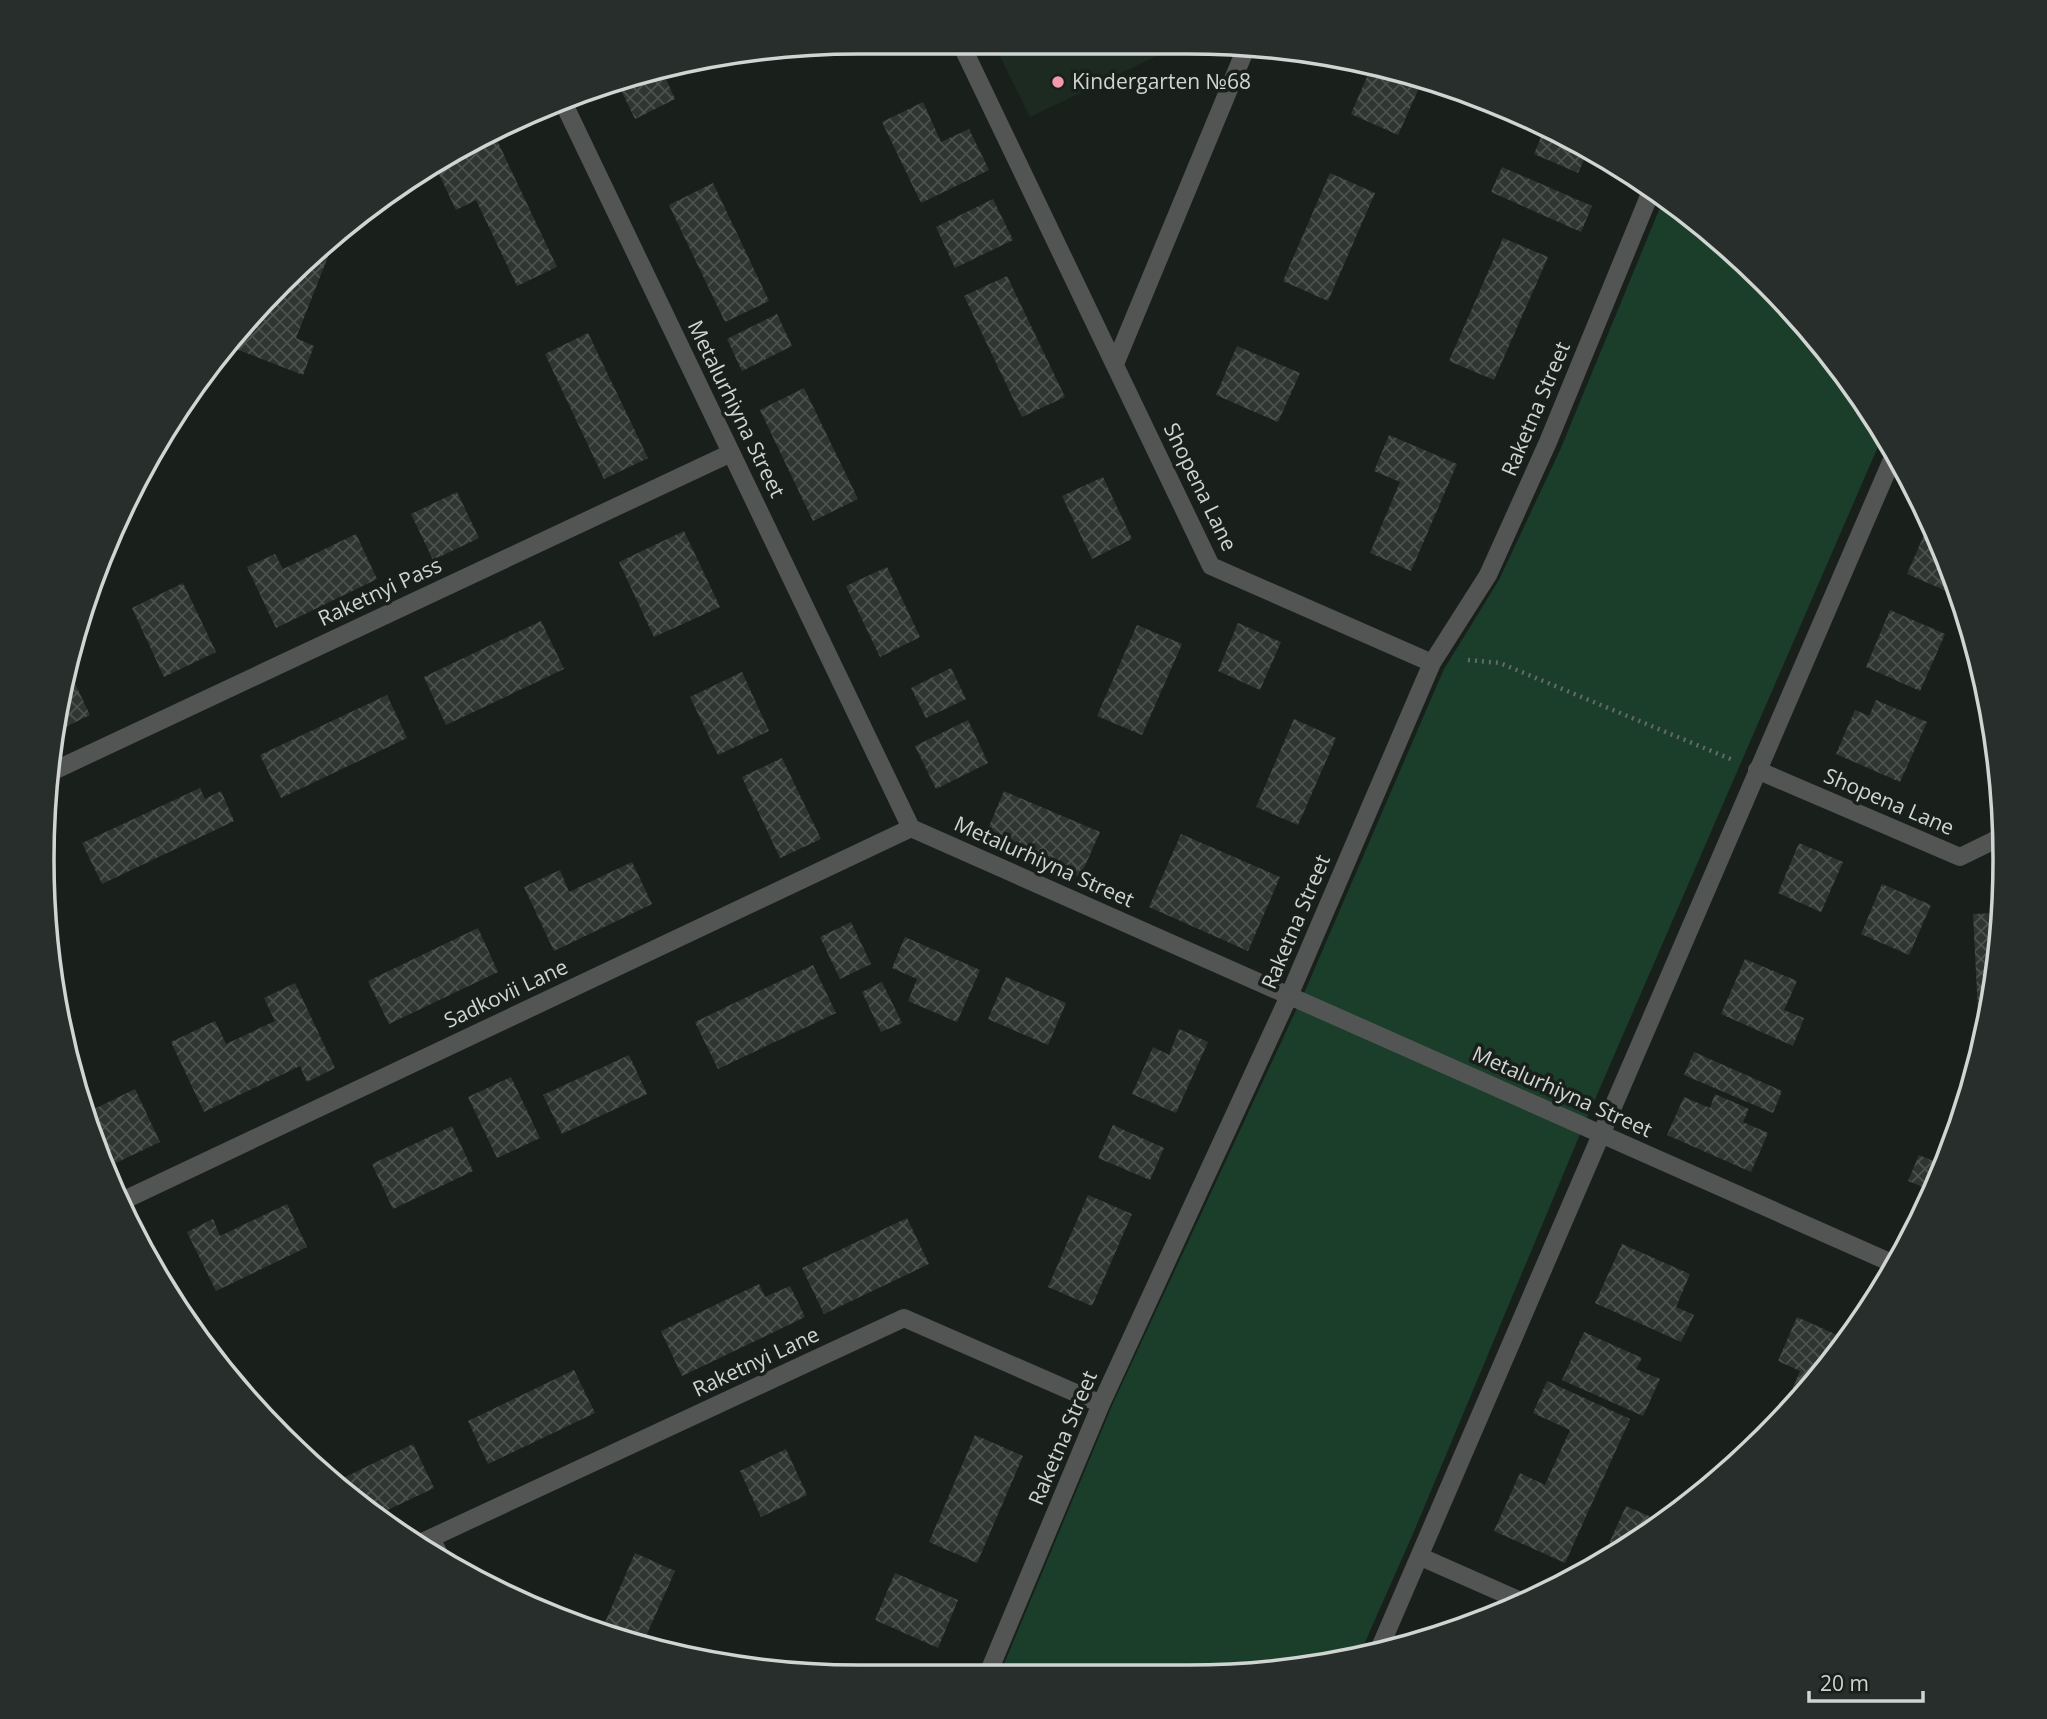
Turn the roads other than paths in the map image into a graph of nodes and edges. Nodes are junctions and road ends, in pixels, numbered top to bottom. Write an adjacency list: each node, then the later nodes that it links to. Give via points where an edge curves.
1 (966, 54): 5 (street, Shopena Lane)
2 (1243, 56): 5 (street)
3 (567, 110): 6 (street, Metalurhiyna Street)
4 (1647, 199): 8 (street, Raketna Street, via 1488,575)
5 (1115, 364): 8 (street, Shopena Lane, via 1211,566)
6 (731, 453): 9 (street, Raketnyi Pass); 11 (street, Metalurhiyna Street)
7 (1890, 465): 10 (street)
8 (1432, 663): 13 (street, Raketna Street)
9 (60, 768)
10 (1757, 770): 12 (street, Shopena Lane, via 1960,857); 14 (street)
11 (911, 828): 13 (street, Metalurhiyna Street); 15 (street, Sadkovii Lane)
12 (1992, 841)
13 (1289, 996): 14 (street, Metalurhiyna Street); 17 (street, Raketna Street)
14 (1600, 1134): 16 (street, Metalurhiyna Street); 19 (street)
15 (129, 1198)
16 (1886, 1260)
17 (1101, 1404): 18 (street, Raketnyi Lane, via 904,1318); 22 (street, Raketna Street)
18 (429, 1539)
19 (1421, 1556): 20 (street); 21 (street)
20 (1511, 1597)
21 (1383, 1640)
22 (992, 1665)

